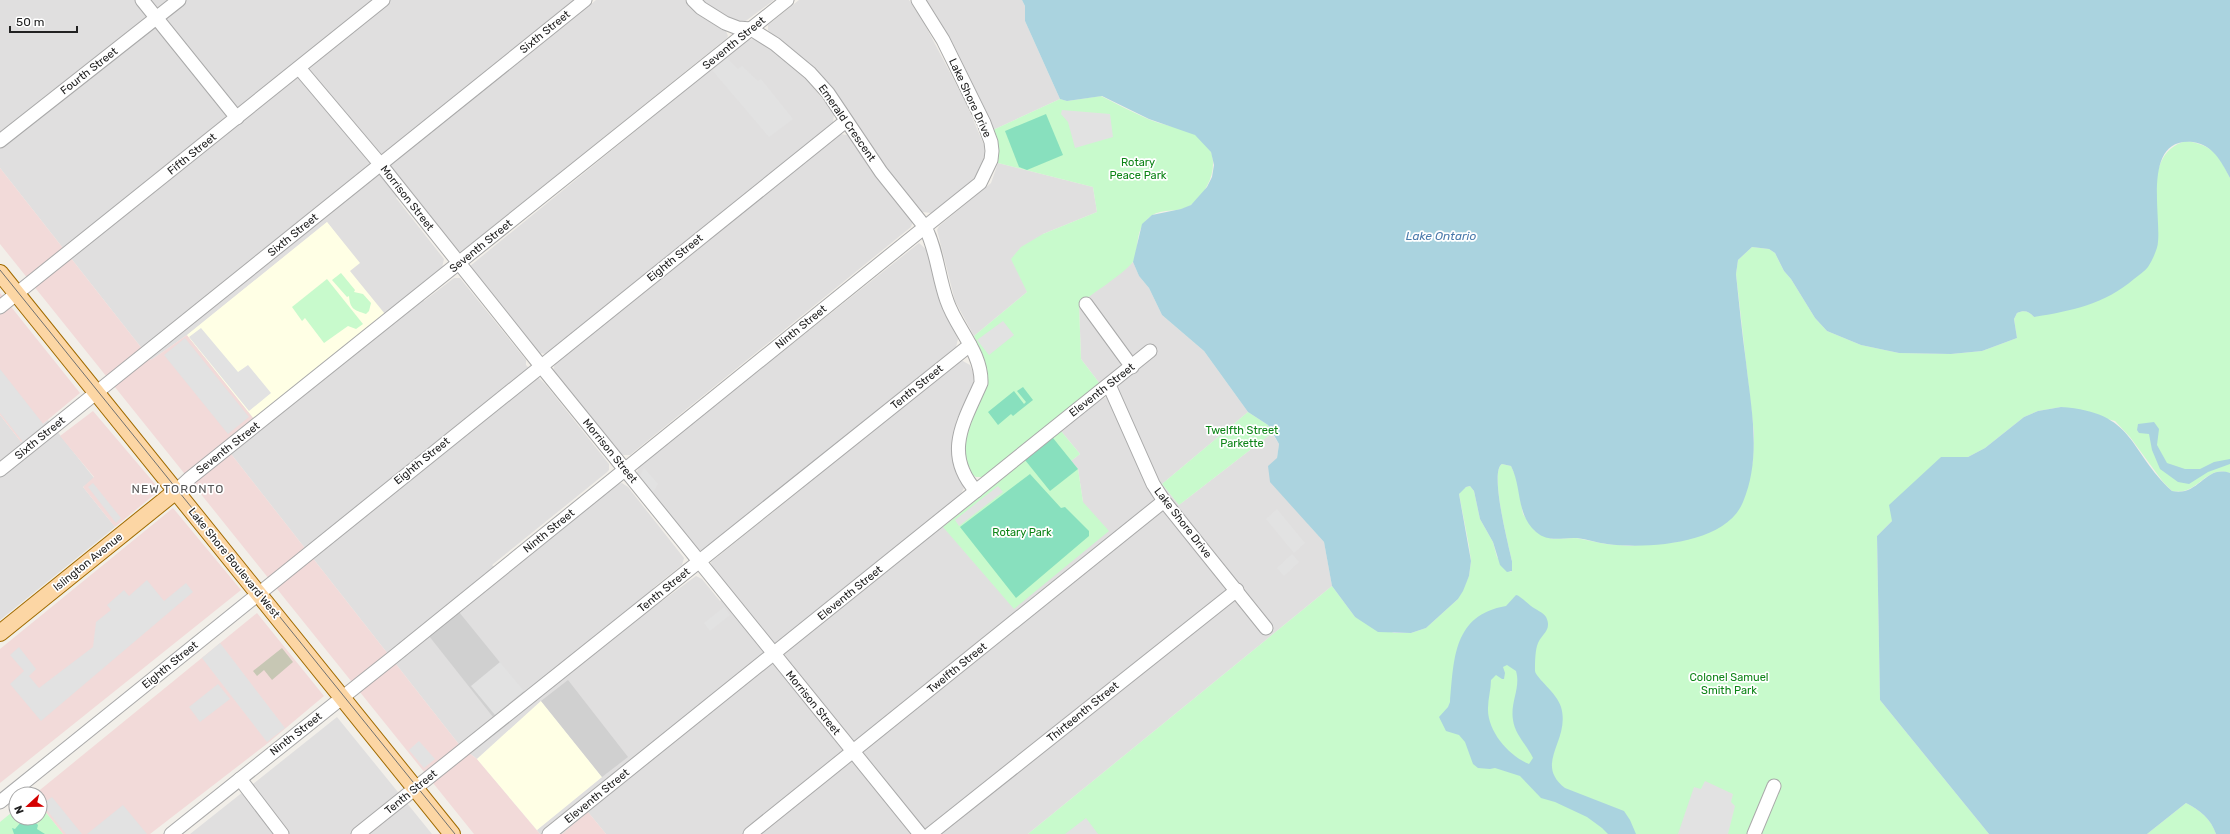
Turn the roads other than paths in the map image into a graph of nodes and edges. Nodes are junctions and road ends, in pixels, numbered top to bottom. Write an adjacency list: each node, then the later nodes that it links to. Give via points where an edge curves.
1 (142, 0): 8 (street)
2 (179, 0): 8 (street, Fourth Street)
3 (383, 0): 10 (street, Fifth Street)
4 (585, 0): 14 (street, Sixth Street)
5 (692, 0): 9 (street, Emerald Crescent, via 725,23)
6 (787, 0): 9 (street, Seventh Street)
7 (918, 0): 15 (street, Lake Shore Drive, via 943,40 984,123 992,151 991,160 980,183)
8 (157, 18): 11 (street); 13 (street, Fourth Street)
9 (751, 29): 12 (street, Emerald Crescent, via 775,44 810,73 828,93); 16 (street, Seventh Street)
10 (299, 68): 11 (street, Fifth Street); 14 (street, Morrison Street)
11 (237, 118): 18 (street, Fifth Street)
12 (846, 121): 15 (street, Emerald Crescent); 23 (street, Eighth Street)
13 (0, 141)
14 (381, 165): 16 (street, Morrison Street); 26 (street, Sixth Street)
15 (925, 227): 21 (street, via 935,250 947,301); 28 (street, Ninth Street)
16 (458, 264): 23 (street, Morrison Street); 29 (street, Seventh Street)
17 (0, 273): 18 (main road, Lake Shore Boulevard West)
18 (16, 293): 20 (street, Fifth Street); 26 (main road, Lake Shore Boulevard West)
19 (1086, 304): 24 (street)
20 (0, 306)
21 (970, 344): 30 (street, via 980,369 981,383 962,423 959,447 966,475); 32 (street, Tenth Street)
22 (1150, 351): 24 (street, Eleventh Street)
23 (541, 366): 28 (street, Morrison Street); 34 (street, Eighth Street)
24 (1132, 367): 25 (street, Eleventh Street)
25 (1109, 385): 30 (street, Eleventh Street); 31 (street, Lake Shore Drive, via 1153,484)
26 (96, 392): 27 (street, Sixth Street); 29 (main road, Lake Shore Boulevard West)
27 (0, 470)
28 (625, 470): 32 (street, Morrison Street); 38 (street, Ninth Street)
29 (176, 491): 34 (main road, Lake Shore Boulevard West); 36 (main road, Islington Avenue)
30 (976, 491): 37 (street, Eleventh Street)
31 (1164, 502): 33 (street, Lake Shore Drive); 39 (street, Twelfth Street)
32 (699, 562): 37 (street, Morrison Street); 42 (street, Tenth Street)
33 (1237, 590): 35 (street, Lake Shore Drive); 51 (street, Thirteenth Street)
34 (258, 593): 38 (main road, Lake Shore Boulevard West); 43 (street, Eighth Street)
35 (1266, 628)
36 (0, 633)
37 (773, 654): 39 (street, Morrison Street); 48 (street, Eleventh Street)
38 (342, 698): 40 (street, Ninth Street); 42 (main road, Lake Shore Boulevard West)
39 (852, 752): 49 (street, Twelfth Street); 50 (street, Morrison Street)
40 (240, 779): 44 (street, Ninth Street); 45 (street)
41 (1774, 786): 52 (street)
42 (415, 788): 46 (street, Tenth Street); 47 (main road, Lake Shore Boulevard West)
43 (0, 802)
44 (171, 834)
45 (282, 834)
46 (358, 834)
47 (452, 834)
48 (549, 834)
49 (750, 834)
50 (920, 834)
51 (930, 834)
52 (1754, 834)

